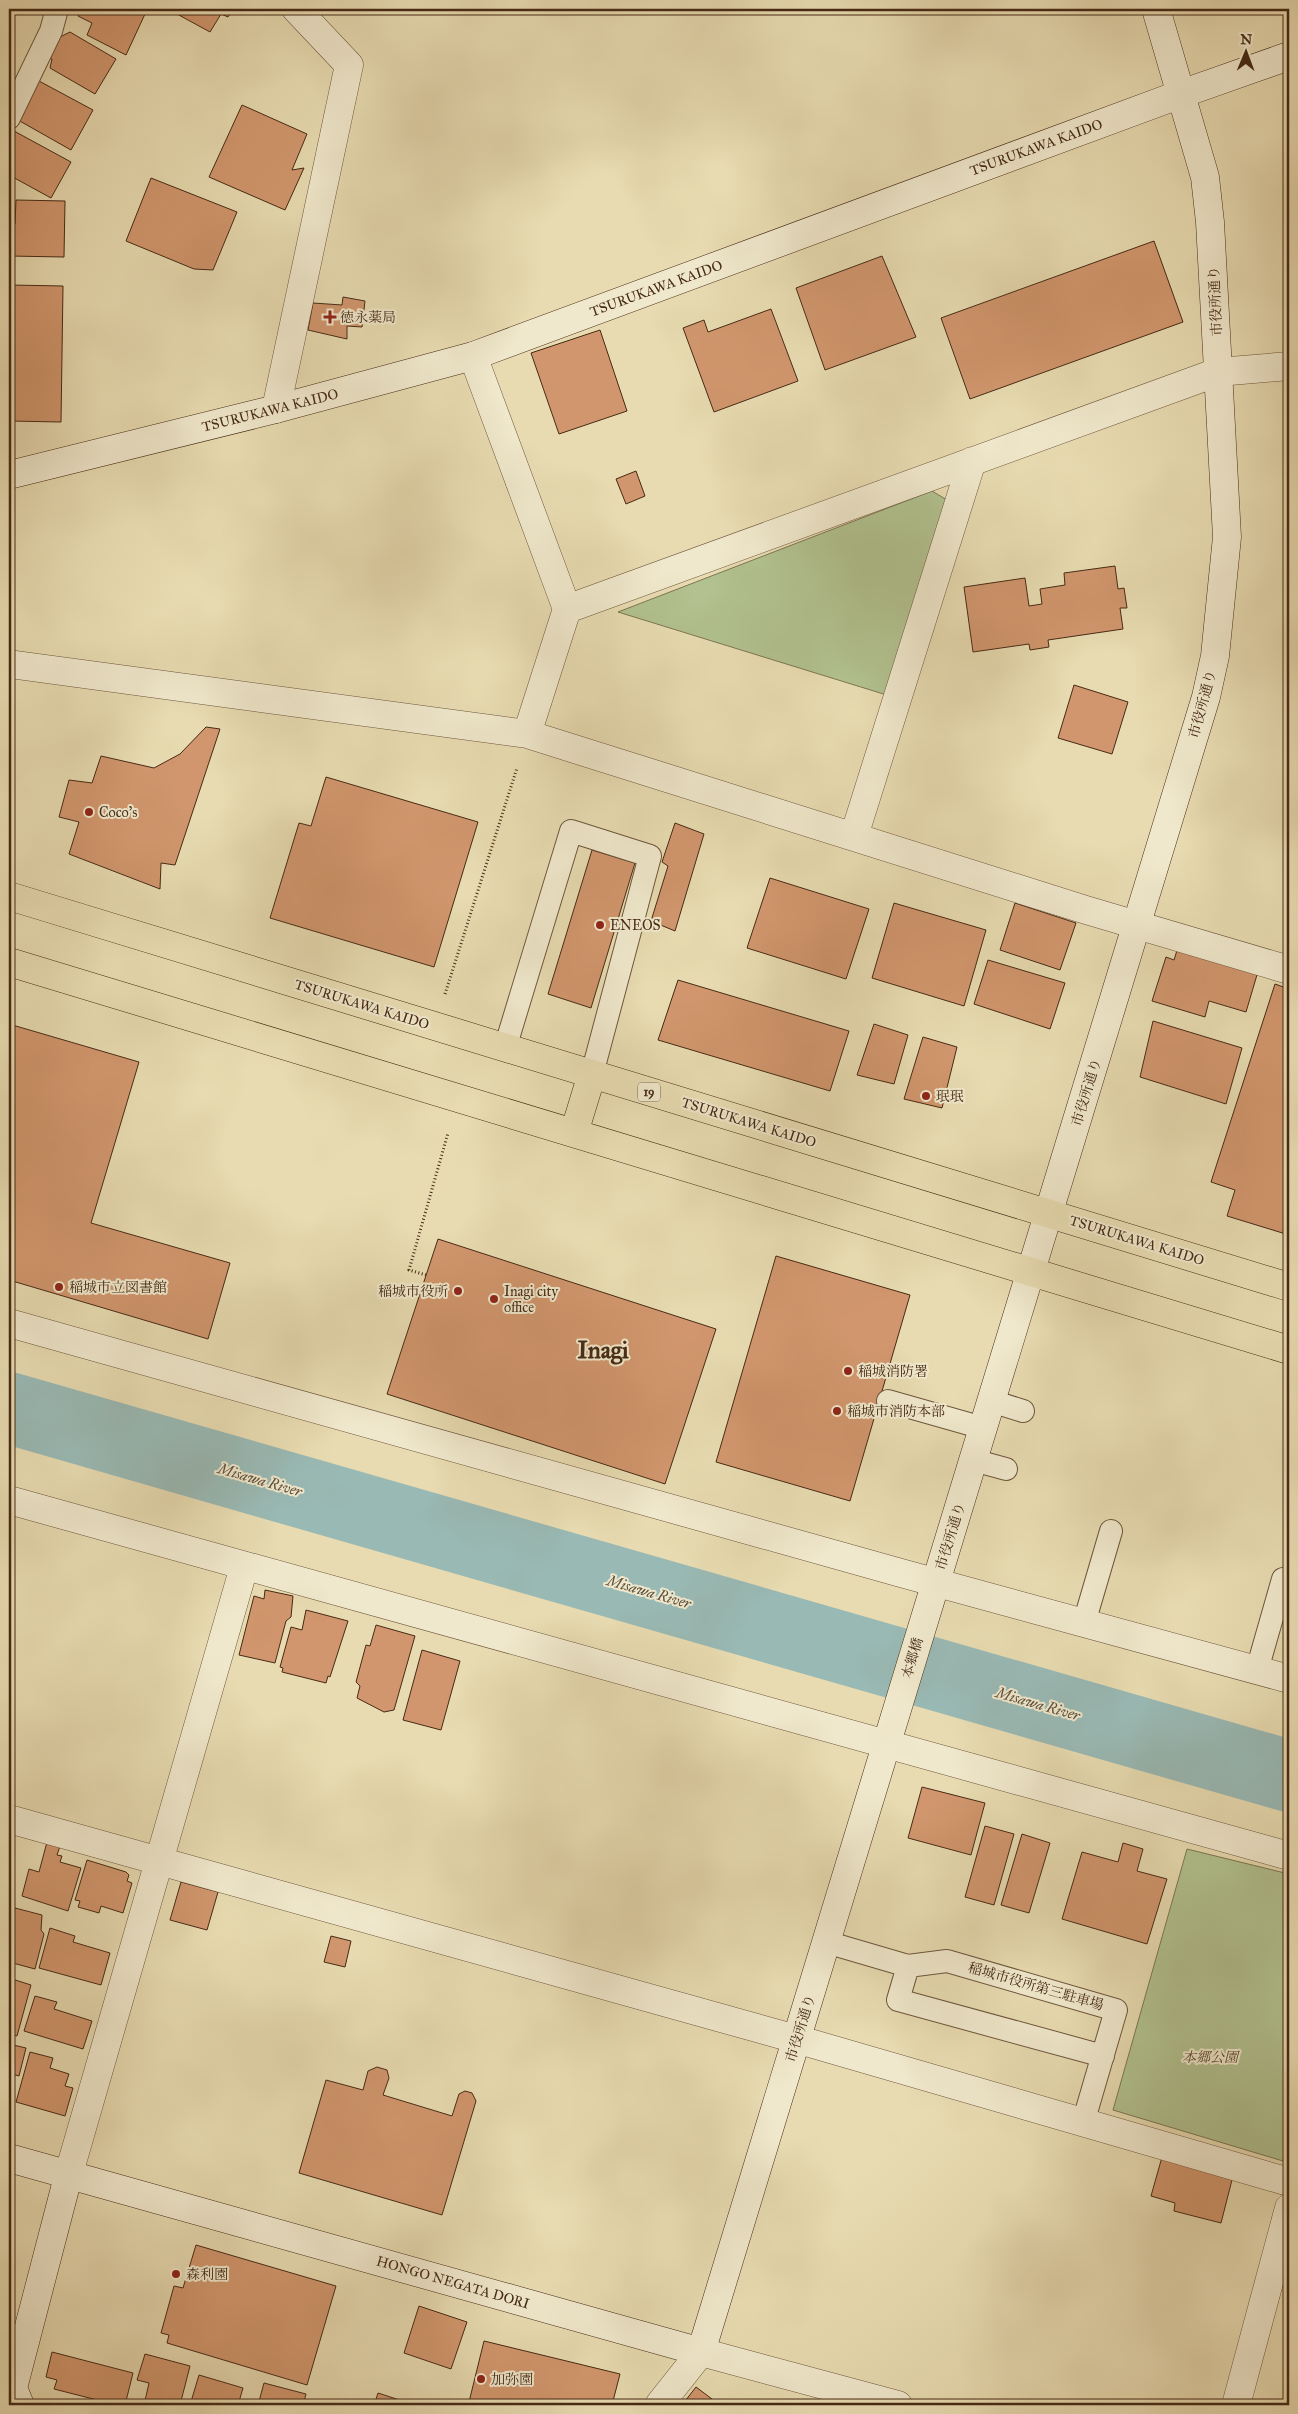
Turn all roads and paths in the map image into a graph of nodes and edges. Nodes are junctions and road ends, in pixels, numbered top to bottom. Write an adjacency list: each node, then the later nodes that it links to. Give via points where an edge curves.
1 (57, 9): 6 (lane, via 51,32)
2 (296, 9): 10 (street, via 349,65)
3 (1156, 9): 5 (street, 市役所通り)
4 (1289, 56): 5 (street, TSURUKAWA KAIDO)
5 (1181, 94): 7 (street, TSURUKAWA KAIDO); 9 (street, 市役所通り, via 1205,177)
6 (9, 118)
7 (473, 356): 10 (street, TSURUKAWA KAIDO); 13 (street)
8 (1289, 366): 9 (street)
9 (1218, 372): 11 (street); 18 (street, 市役所通り, via 1227,537 1215,656 1206,697)
10 (276, 409): 12 (street, TSURUKAWA KAIDO)
11 (972, 461): 13 (street); 16 (street)
12 (9, 476)
13 (568, 609): 15 (street)
14 (9, 664): 15 (street)
15 (527, 734): 16 (street); 21 (path)
16 (854, 836): 18 (street)
17 (9, 896): 22 (main road, TSURUKAWA KAIDO / 19)
18 (1137, 924): 20 (street); 26 (street, 市役所通り)
19 (9, 962): 25 (main road)
20 (1289, 970)
21 (444, 997)
22 (505, 1048): 23 (main road, TSURUKAWA KAIDO / 19); 23 (lane, via 571,831 650,856)
23 (592, 1074): 25 (main road); 26 (main road, TSURUKAWA KAIDO / 19)
24 (449, 1130): 28 (path, via 409,1270)
25 (574, 1133): 27 (main road)
26 (1049, 1214): 27 (street, 市役所通り); 29 (main road, TSURUKAWA KAIDO / 19)
27 (1031, 1272): 31 (main road); 32 (street, 市役所通り)
28 (426, 1275)
29 (1289, 1286)
30 (9, 1323): 42 (street)
31 (1289, 1350)
32 (995, 1390): 34 (lane); 35 (street, 市役所通り)
33 (888, 1401): 35 (lane)
34 (1023, 1412)
35 (983, 1428): 36 (street, 市役所通り)
36 (973, 1460): 37 (lane); 42 (street, 市役所通り)
37 (1006, 1469)
38 (9, 1500): 40 (street)
39 (1111, 1531): 44 (lane)
40 (244, 1567): 48 (street); 51 (street)
41 (1283, 1579): 45 (lane)
42 (936, 1583): 43 (street, 市役所通り); 44 (street)
43 (926, 1612): 47 (street, 本郷橋)
44 (1084, 1623): 45 (street)
45 (1256, 1670): 46 (street)
46 (1289, 1679)
47 (899, 1704): 48 (street, 市役所通り)
48 (886, 1745): 50 (street); 52 (street, 市役所通り)
49 (9, 1819): 51 (street)
50 (1289, 1856)
51 (160, 1861): 54 (street); 58 (street)
52 (826, 1942): 53 (lane, 稲城市役所第三駐車場); 54 (street, 市役所通り)
53 (908, 1966): 55 (lane, via 898,2000); 55 (lane, 稲城市役所第三駐車場, via 947,1961 1116,2010)
54 (796, 2039): 56 (street); 61 (street, 市役所通り)
55 (1103, 2056): 56 (lane, 稲城市役所第三駐車場)
56 (1083, 2123): 59 (street)
57 (9, 2158): 58 (street, HONGO NEGATA DORI)
58 (69, 2174): 61 (street, HONGO NEGATA DORI); 62 (street, via 13,2388)
59 (1289, 2182)
60 (1289, 2208): 65 (street)
61 (701, 2352): 63 (street); 64 (street, HONGO NEGATA DORI)
62 (20, 2405)
63 (659, 2405)
64 (898, 2405)
65 (1236, 2405)

